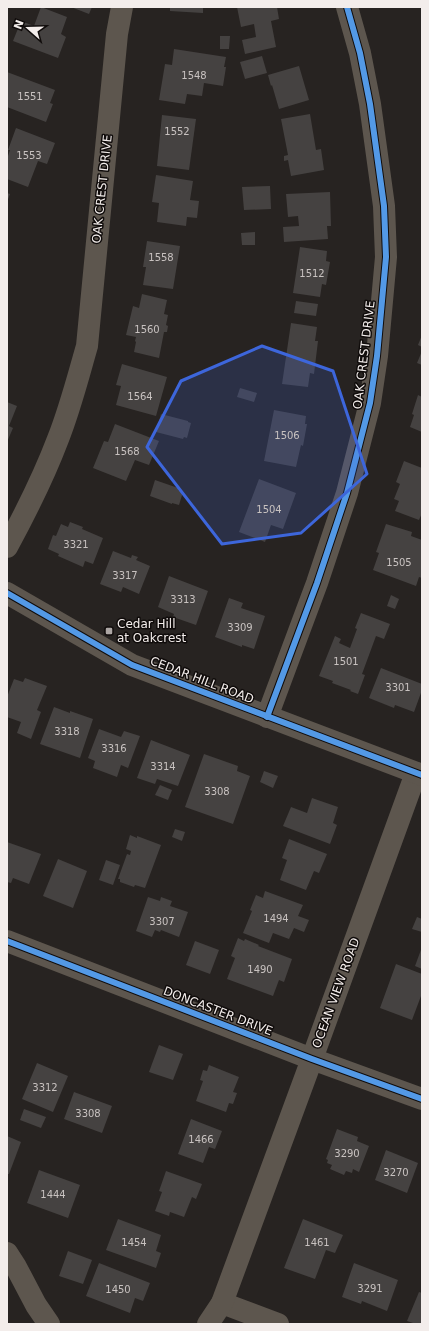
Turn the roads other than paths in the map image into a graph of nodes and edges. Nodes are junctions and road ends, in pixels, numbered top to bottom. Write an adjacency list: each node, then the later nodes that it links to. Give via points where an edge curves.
1 (122, 7): 3 (street, OAK CREST DRIVE, via 117,34 87,346 59,438 40,483)
2 (347, 7): 5 (street, OAK CREST DRIVE, via 360,53 370,104 384,206 386,258 377,356 370,403 347,493)
3 (7, 547)
4 (7, 593): 5 (street, CEDAR HILL ROAD, via 132,665)
5 (267, 717): 6 (street, CEDAR HILL ROAD)
6 (419, 774): 8 (street, OCEAN VIEW ROAD)
7 (7, 941): 8 (street, DONCASTER DRIVE)
8 (312, 1059): 9 (street, DONCASTER DRIVE); 11 (street, OCEAN VIEW ROAD)
9 (422, 1099)
10 (7, 1253): 12 (street)
11 (222, 1303): 13 (street, OCEAN VIEW ROAD); 14 (street)
12 (49, 1324)
13 (208, 1324)
14 (278, 1324)

